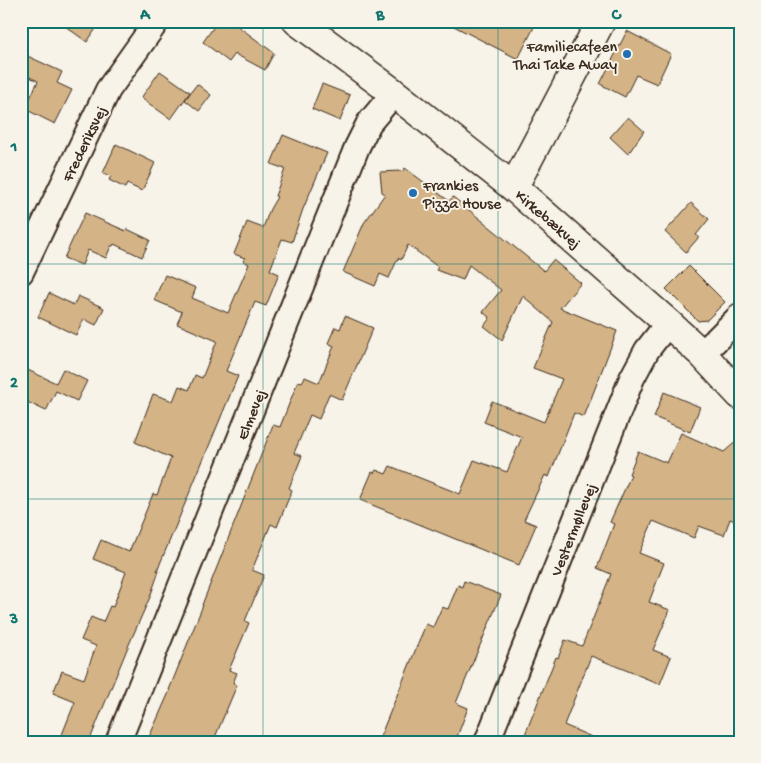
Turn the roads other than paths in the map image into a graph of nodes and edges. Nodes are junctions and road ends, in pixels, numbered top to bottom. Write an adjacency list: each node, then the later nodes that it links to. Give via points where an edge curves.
1 (157, 21): 6 (street, Frederiksvej, via 108,90)
2 (297, 21): 4 (street, Kirkebækvej)
3 (601, 21): 5 (street)
4 (394, 93): 5 (street, Kirkebækvej); 11 (street, Elmevej, via 369,123 357,147)
5 (512, 186): 8 (street, Kirkebækvej)
6 (21, 272)
7 (740, 316): 9 (street)
8 (668, 323): 9 (street, Kirkebækvej); 12 (street, Vestermøllevej, via 647,350 632,378)
9 (702, 354): 10 (street, Kirkebækvej)
10 (740, 395)
11 (118, 742)
12 (487, 742)

